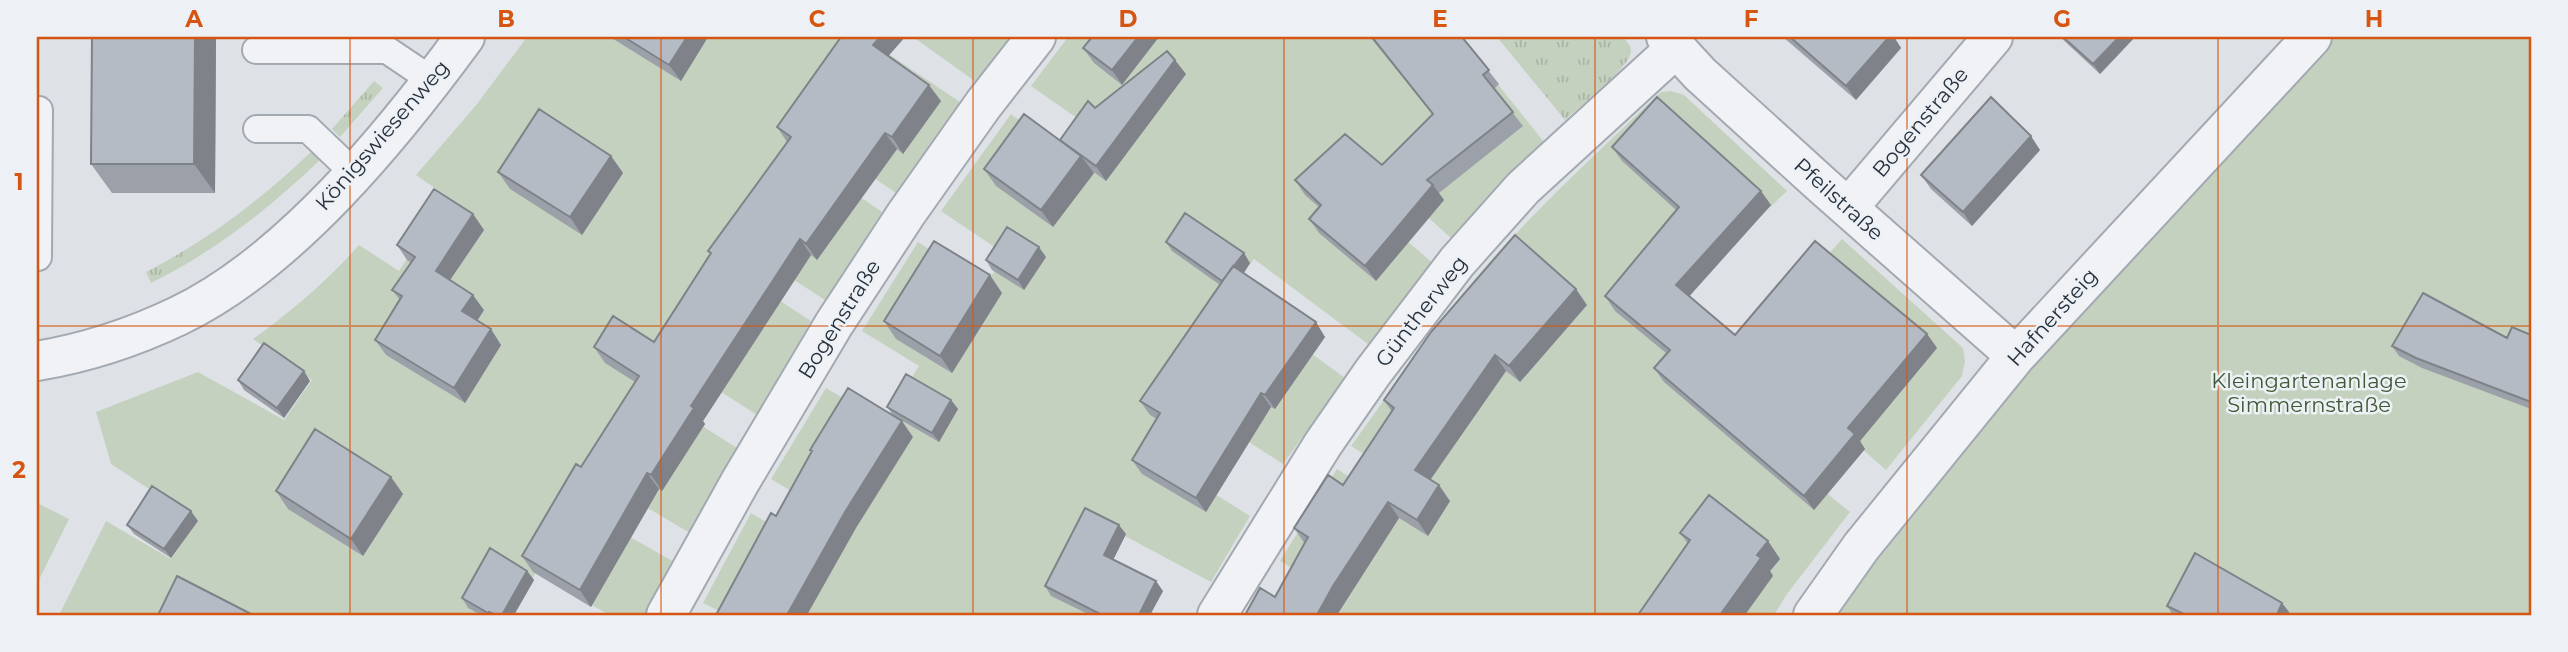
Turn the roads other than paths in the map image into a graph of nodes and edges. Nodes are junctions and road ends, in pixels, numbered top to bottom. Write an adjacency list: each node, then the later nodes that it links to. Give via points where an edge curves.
1 (465, 37): 7 (street, Königswiesenweg)
2 (1036, 37): 15 (street, Bogenstraße, via 983,105 834,324)
3 (1993, 37): 11 (street, Bogenstraße)
4 (2312, 37): 13 (street, Hafnersteig)
5 (1671, 42): 11 (street, Pfeilstraße); 16 (street, Güntherweg, via 1523,188 1457,262 1323,444)
6 (256, 50): 7 (lane, via 387,50)
7 (433, 81): 10 (street, Königswiesenweg)
8 (37, 110): 12 (lane)
9 (257, 129): 10 (lane, via 308,130)
10 (354, 173): 14 (street, Königswiesenweg, via 272,252 180,315 59,358)
11 (1847, 208): 13 (street, Pfeilstraße)
12 (38, 257)
13 (2016, 356): 17 (street, Hafnersteig, via 1861,547)
14 (37, 361)
15 (666, 615)
16 (1217, 615)
17 (1813, 615)

